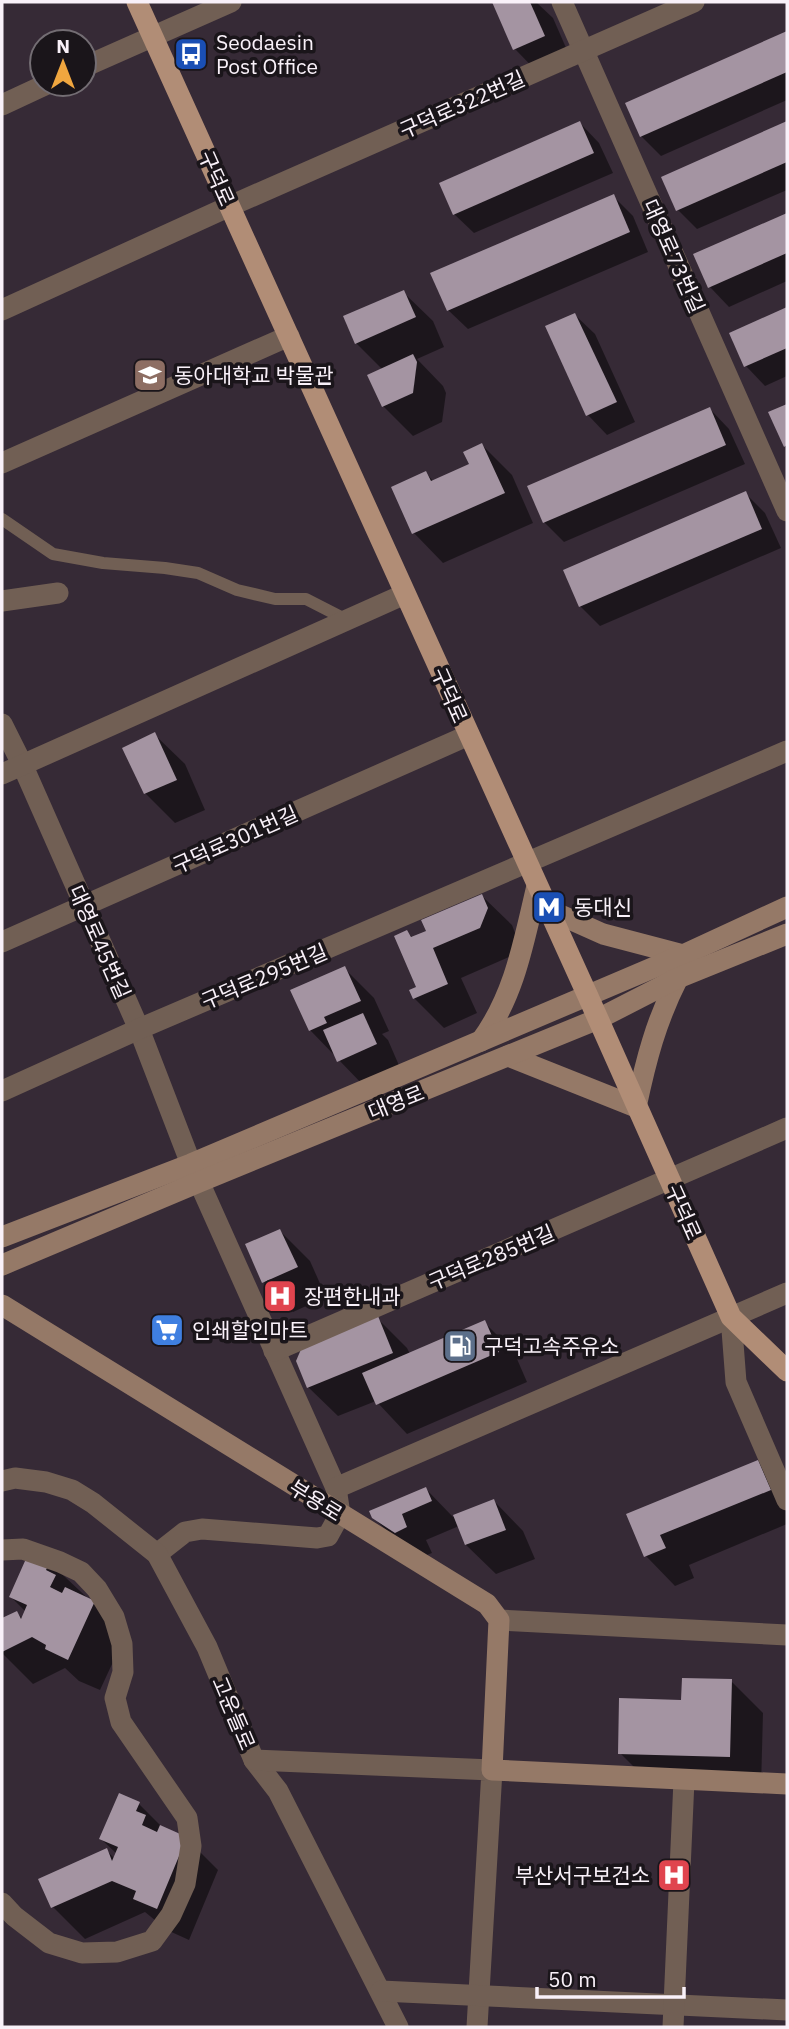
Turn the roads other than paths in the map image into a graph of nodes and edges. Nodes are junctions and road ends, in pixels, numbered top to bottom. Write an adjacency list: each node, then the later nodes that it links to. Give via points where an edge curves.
1 (137, 2): 5 (main road, 구덕로)
2 (231, 2): 5 (street)
3 (562, 2): 6 (street, 대영로73번길)
4 (694, 2): 6 (street, 구덕로322번길)
5 (152, 35): 7 (street); 10 (main road, 구덕로)
6 (583, 52): 10 (street, 구덕로322번길); 14 (street, 대영로73번길)
7 (98, 60)
8 (28, 93): 9 (street)
9 (2, 105)
10 (230, 206): 11 (street, 구덕로322번길); 12 (main road, 구덕로)
11 (2, 310)
12 (289, 336): 13 (street); 17 (main road, 구덕로)
13 (2, 463)
14 (787, 511)
15 (2, 519): 19 (lane, via 54,554 198,573 237,590 275,599 306,599)
16 (58, 593): 18 (street)
17 (405, 594): 19 (street); 21 (main road, 구덕로)
18 (2, 601)
19 (348, 620): 23 (street)
20 (2, 724): 23 (street, 대영로45번길)
21 (469, 735): 25 (main road, 구덕로); 27 (street, 구덕로301번길)
22 (787, 751): 25 (street, 구덕로295번길)
23 (22, 764): 24 (street); 27 (street, 대영로45번길)
24 (2, 774)
25 (527, 864): 26 (main road, 구덕로); 36 (street, 구덕로295번길)
26 (537, 886): 29 (main road, 구덕로); 37 (main road, via 507,998)
27 (83, 907): 31 (street, 구덕로301번길); 36 (street, 대영로45번길)
28 (787, 907): 32 (main road, 대영로)
29 (547, 909): 32 (main road, via 603,934); 34 (main road, 구덕로)
30 (787, 934): 33 (main road, 대영로)
31 (2, 942)
32 (683, 955): 34 (main road, 대영로)
33 (678, 978): 35 (main road, 대영로); 40 (main road, via 649,1047)
34 (587, 994): 35 (main road, 구덕로); 37 (main road, 대영로)
35 (598, 1019): 38 (main road, 대영로); 40 (main road, 구덕로)
36 (139, 1029): 39 (street, 구덕로295번길); 42 (street, 대영로45번길)
37 (481, 1041): 42 (main road, 대영로)
38 (508, 1056): 40 (main road); 42 (main road, 대영로)
39 (2, 1091)
40 (636, 1107): 43 (main road, 구덕로)
41 (787, 1128): 43 (street, 구덕로285번길)
42 (195, 1173): 44 (main road, 대영로); 45 (main road, 대영로); 49 (street, 대영로45번길)
43 (669, 1180): 48 (main road, 구덕로); 49 (street, 구덕로285번길)
44 (2, 1237)
45 (2, 1265)
46 (787, 1293): 48 (street)
47 (2, 1305): 54 (main road, 부용로)
48 (731, 1317): 50 (main road, 구덕로); 52 (street); 53 (street, via 736,1382)
49 (274, 1351): 52 (street, 대영로45번길)
50 (787, 1371)
51 (2, 1481): 56 (street, 고운들로, via 15,1478 72,1490)
52 (336, 1488): 54 (street, 대영로45번길)
53 (787, 1500)
54 (340, 1514): 56 (street, via 328,1536 202,1529 185,1532); 57 (main road, 부용로, via 487,1604)
55 (2, 1550): 63 (street, via 23,1549 60,1562 81,1572 97,1589 114,1617 122,1644 123,1672 115,1698 121,1721 187,1818 191,1846 185,1884 171,1915 152,1941 117,1952 82,1953 49,1944)
56 (157, 1554): 59 (street, 고운들로, via 207,1647)
57 (499, 1620): 58 (street); 60 (main road)
58 (787, 1635)
59 (254, 1760): 60 (street); 64 (street, 고운들로, via 278,1791)
60 (492, 1770): 61 (main road); 65 (street)
61 (684, 1780): 62 (main road); 66 (street)
62 (787, 1784)
63 (2, 1903)
64 (381, 1991): 65 (street); 68 (street, 고운들로)
65 (479, 1996): 66 (street); 69 (street)
66 (674, 2006): 67 (street); 70 (street)
67 (787, 2010)
68 (398, 2027)
69 (477, 2027)
70 (673, 2027)

